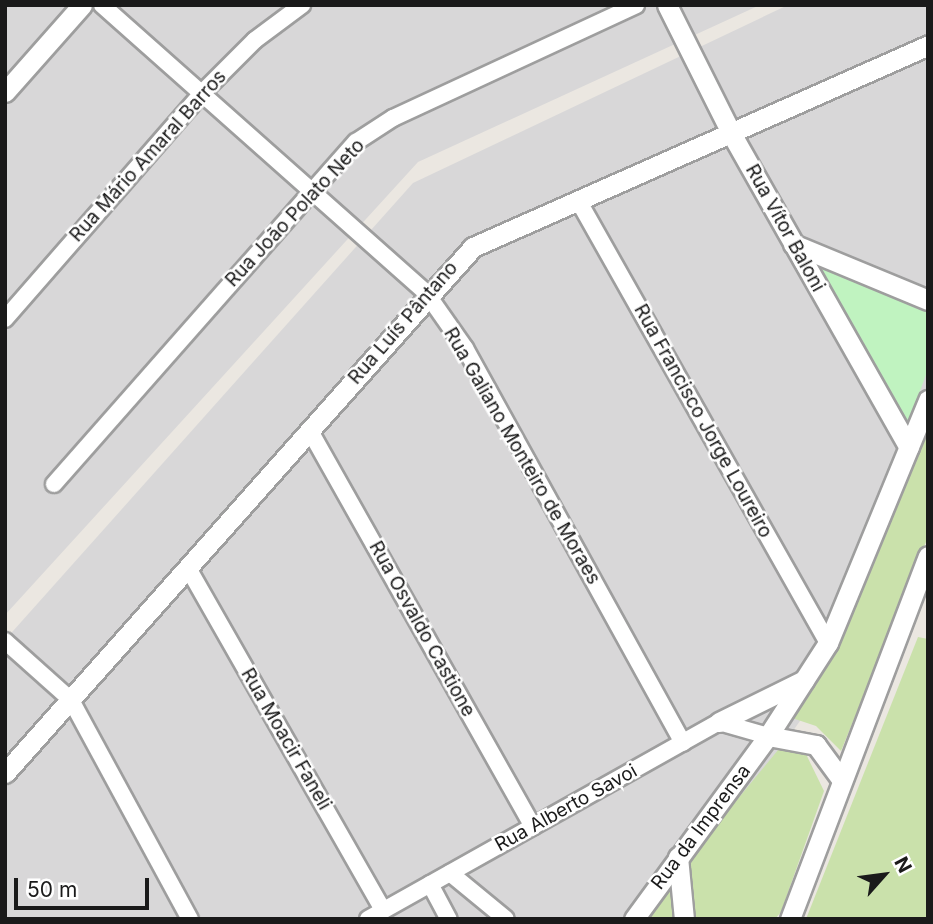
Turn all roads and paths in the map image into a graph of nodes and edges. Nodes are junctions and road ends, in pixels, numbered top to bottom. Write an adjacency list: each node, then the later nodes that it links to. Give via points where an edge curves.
1 (82, 5): 7 (street)
2 (102, 5): 8 (street, Rua Galiano Monteiro de Moraes)
3 (302, 5): 8 (street, Rua Mário Amaral Barros, via 255,40)
4 (636, 5): 10 (street, Rua João Polato Neto, via 393,118 356,142)
5 (667, 5): 9 (street, Rua Vítor Baloni)
6 (928, 45): 9 (street, Rua Luís Pântano)
7 (5, 92)
8 (201, 94): 10 (street, Rua Galiano Monteiro de Moraes); 15 (street, Rua Mário Amaral Barros)
9 (731, 133): 11 (street, Rua Luís Pântano); 12 (street, Rua Vítor Baloni)
10 (311, 191): 13 (street, Rua Galiano Monteiro de Moraes); 19 (street, Rua João Polato Neto)
11 (578, 200): 13 (street, Rua Luís Pântano, via 473,247); 23 (street, Rua Francisco Jorge Loureiro)
12 (793, 244): 14 (street); 18 (street, Rua Vítor Baloni)
13 (427, 294): 17 (street, Rua Luís Pântano); 28 (street, Rua Galiano Monteiro de Moraes, via 465,348)
14 (928, 300)
15 (5, 319)
16 (928, 400): 18 (street, Rua da Imprensa)
17 (310, 430): 21 (street, Rua Luís Pântano); 31 (street, Rua Osvaldo Castione)
18 (909, 447): 23 (street, Rua da Imprensa)
19 (54, 484)
20 (928, 556): 30 (street)
21 (188, 568): 25 (street, Rua Luís Pântano); 35 (street, Rua Moacir Faneli)
22 (5, 641): 25 (street)
23 (828, 643): 24 (street, Rua da Imprensa)
24 (805, 679): 26 (street); 27 (street, Rua da Imprensa)
25 (71, 700): 29 (street, Rua Luís Pântano); 36 (street)
26 (719, 722): 27 (street); 28 (street, Rua Alberto Savoi)
27 (768, 736): 30 (street, via 816,745); 32 (street, Rua da Imprensa)
28 (683, 743): 31 (street, Rua Alberto Savoi)
29 (5, 773)
30 (841, 779): 42 (street)
31 (533, 827): 33 (street, Rua Alberto Savoi)
32 (678, 857): 40 (street, Rua da Imprensa); 41 (street)
33 (450, 873): 34 (street, Rua Alberto Savoi); 39 (street)
34 (430, 884): 35 (street, Rua Alberto Savoi); 38 (street)
35 (383, 910): 37 (street, Rua Alberto Savoi)
36 (190, 919)
37 (368, 919)
38 (449, 919)
39 (506, 919)
40 (634, 919)
41 (684, 919)
42 (790, 919)

